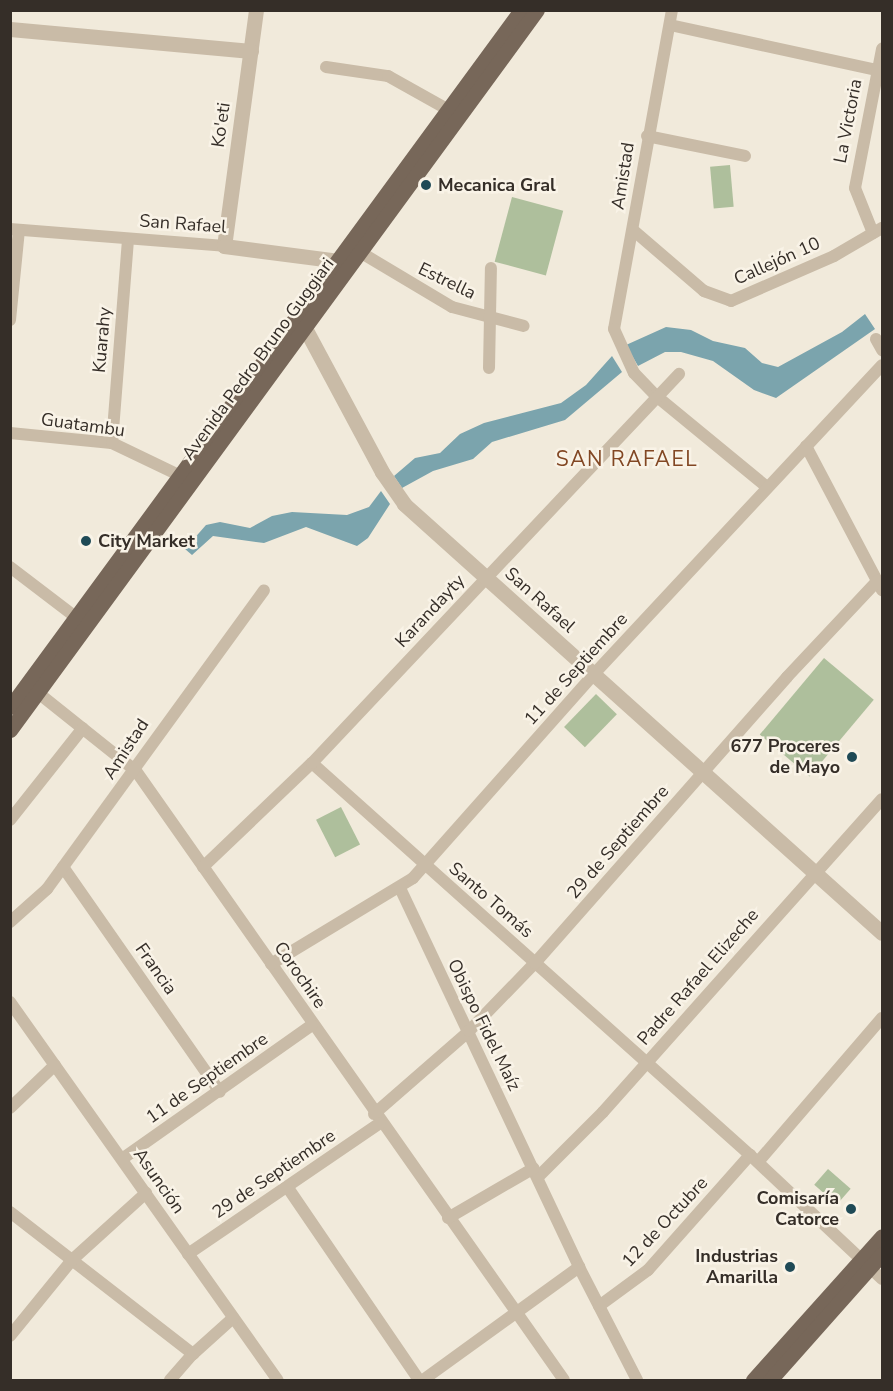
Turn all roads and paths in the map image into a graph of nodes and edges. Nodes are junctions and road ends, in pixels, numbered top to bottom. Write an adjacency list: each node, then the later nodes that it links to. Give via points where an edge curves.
1 (256, 10): 8 (street, Ko'eti)
2 (520, 10): 11 (main road, Avenida Pedro Bruno Guggiari)
3 (537, 10): 19 (main road, Avenida Pedro Bruno Guggiari)
4 (672, 10): 5 (street, Amistad)
5 (670, 25): 10 (street); 12 (street, Amistad)
6 (10, 29): 8 (street)
7 (882, 49): 10 (street, La Victoria)
8 (251, 51): 18 (street, Ko'eti)
9 (326, 67): 11 (street, via 388,76)
10 (877, 70): 16 (street, La Victoria, via 855,188)
11 (447, 109): 20 (main road, Avenida Pedro Bruno Guggiari)
12 (647, 136): 13 (street); 15 (street, Amistad)
13 (745, 156)
14 (15, 229): 17 (street, San Rafael); 24 (street)
15 (633, 230): 16 (street, Callejón 10, via 704,291 730,301 834,256); 30 (street, Amistad, via 614,322 620,347 634,373)
16 (878, 231)
17 (128, 240): 18 (street, San Rafael); 32 (street, Kuarahy)
18 (224, 246): 20 (street, San Rafael)
19 (356, 258): 20 (street, San Rafael); 23 (street, Estrella, via 426,294); 26 (main road, Avenida Pedro Bruno Guggiari)
20 (335, 260): 22 (main road, Avenida Pedro Bruno Guggiari)
21 (491, 268): 23 (street)
22 (296, 312): 26 (street, San Rafael); 34 (main road, Avenida Pedro Bruno Guggiari)
23 (488, 318): 25 (street, Estrella); 28 (street)
24 (10, 320)
25 (524, 326)
26 (305, 328): 37 (street, San Rafael, via 396,492); 40 (main road, Avenida Pedro Bruno Guggiari)
27 (882, 365): 33 (street, 11 de Septiembre)
28 (489, 368)
29 (679, 374): 30 (street, Karandayty)
30 (655, 395): 35 (street); 37 (street, Karandayty)
31 (10, 433): 32 (street, Guatambu)
32 (112, 443): 34 (street, Guatambu)
33 (806, 446): 35 (street, 11 de Septiembre); 38 (street)
34 (181, 476): 40 (main road, Avenida Pedro Bruno Guggiari)
35 (767, 487): 41 (street, 11 de Septiembre)
36 (10, 567): 40 (street)
37 (486, 577): 41 (street, San Rafael); 46 (street, Karandayty)
38 (880, 586): 48 (street, 29 de Septiembre)
39 (264, 590): 47 (street, Amistad, via 169,716)
40 (81, 622): 42 (main road, Avenida Pedro Bruno Guggiari)
41 (594, 674): 48 (street, San Rafael); 51 (street, 11 de Septiembre)
42 (33, 688): 43 (main road, Avenida Pedro Bruno Guggiari); 44 (street, Corochire); 45 (main road, Avenida Pedro Bruno Guggiari)
43 (10, 707)
44 (83, 728): 47 (street, Corochire); 50 (street)
45 (10, 730)
46 (312, 763): 51 (street, Santo Tomás); 53 (street, Karandayty)
47 (136, 771): 52 (street, Amistad); 53 (street, Corochire)
48 (702, 772): 54 (street, San Rafael); 58 (street, 29 de Septiembre)
49 (882, 799): 54 (street, Padre Rafael Elizeche)
50 (10, 820)
51 (424, 866): 55 (street, 11 de Septiembre); 58 (street, Santo Tomás)
52 (63, 867): 56 (street, Amistad, via 47,889); 66 (street, Francia)
53 (203, 867): 59 (street, Corochire)
54 (815, 871): 57 (street, San Rafael); 64 (street, Padre Rafael Elizeche)
55 (400, 888): 59 (street, 11 de Septiembre); 63 (street, Obispo Fidel Maíz, via 426,949)
56 (10, 922)
57 (882, 933)
58 (535, 963): 63 (street, 29 de Septiembre); 64 (street, Santo Tomás)
59 (271, 964): 62 (street, Corochire)
60 (10, 1002): 65 (street, Asunción)
61 (882, 1018): 70 (street, 12 de Octubre)
62 (312, 1025): 66 (street, 11 de Septiembre); 68 (street, Corochire)
63 (469, 1031): 68 (street, 29 de Septiembre); 71 (street, Obispo Fidel Maíz)
64 (646, 1064): 70 (street, Santo Tomás); 71 (street, Padre Rafael Elizeche)
65 (55, 1065): 67 (street); 69 (street, Asunción)
66 (220, 1092): 69 (street, 11 de Septiembre)
67 (10, 1108)
68 (377, 1119): 72 (street, 29 de Septiembre); 75 (street, Corochire)
69 (122, 1159): 73 (street, Asunción)
70 (754, 1159): 80 (street, Santo Tomás); 83 (street, 12 de Octubre, via 653,1265)
71 (536, 1172): 75 (street, Padre Rafael Elizeche); 81 (street, Obispo Fidel Maíz)
72 (288, 1188): 77 (street, 29 de Septiembre); 90 (street)
73 (146, 1193): 77 (street, Asunción); 79 (street)
74 (10, 1212): 79 (street)
75 (448, 1218): 84 (street, Corochire)
76 (882, 1236): 80 (main road)
77 (188, 1254): 85 (street, Asunción)
78 (882, 1254): 80 (main road)
79 (72, 1260): 86 (street); 87 (street)
80 (866, 1264): 82 (street, Santo Tomás); 93 (main road); 94 (main road)
81 (579, 1267): 83 (street, Obispo Fidel Maíz); 84 (street)
82 (882, 1280)
83 (599, 1306): 92 (street, Obispo Fidel Maíz)
84 (514, 1312): 90 (street); 91 (street, Corochire)
85 (233, 1318): 87 (street); 89 (street, Asunción)
86 (10, 1336)
87 (193, 1354): 88 (street)
88 (170, 1380)
89 (278, 1380)
90 (421, 1380)
91 (564, 1380)
92 (637, 1380)
93 (753, 1380)
94 (771, 1380)

